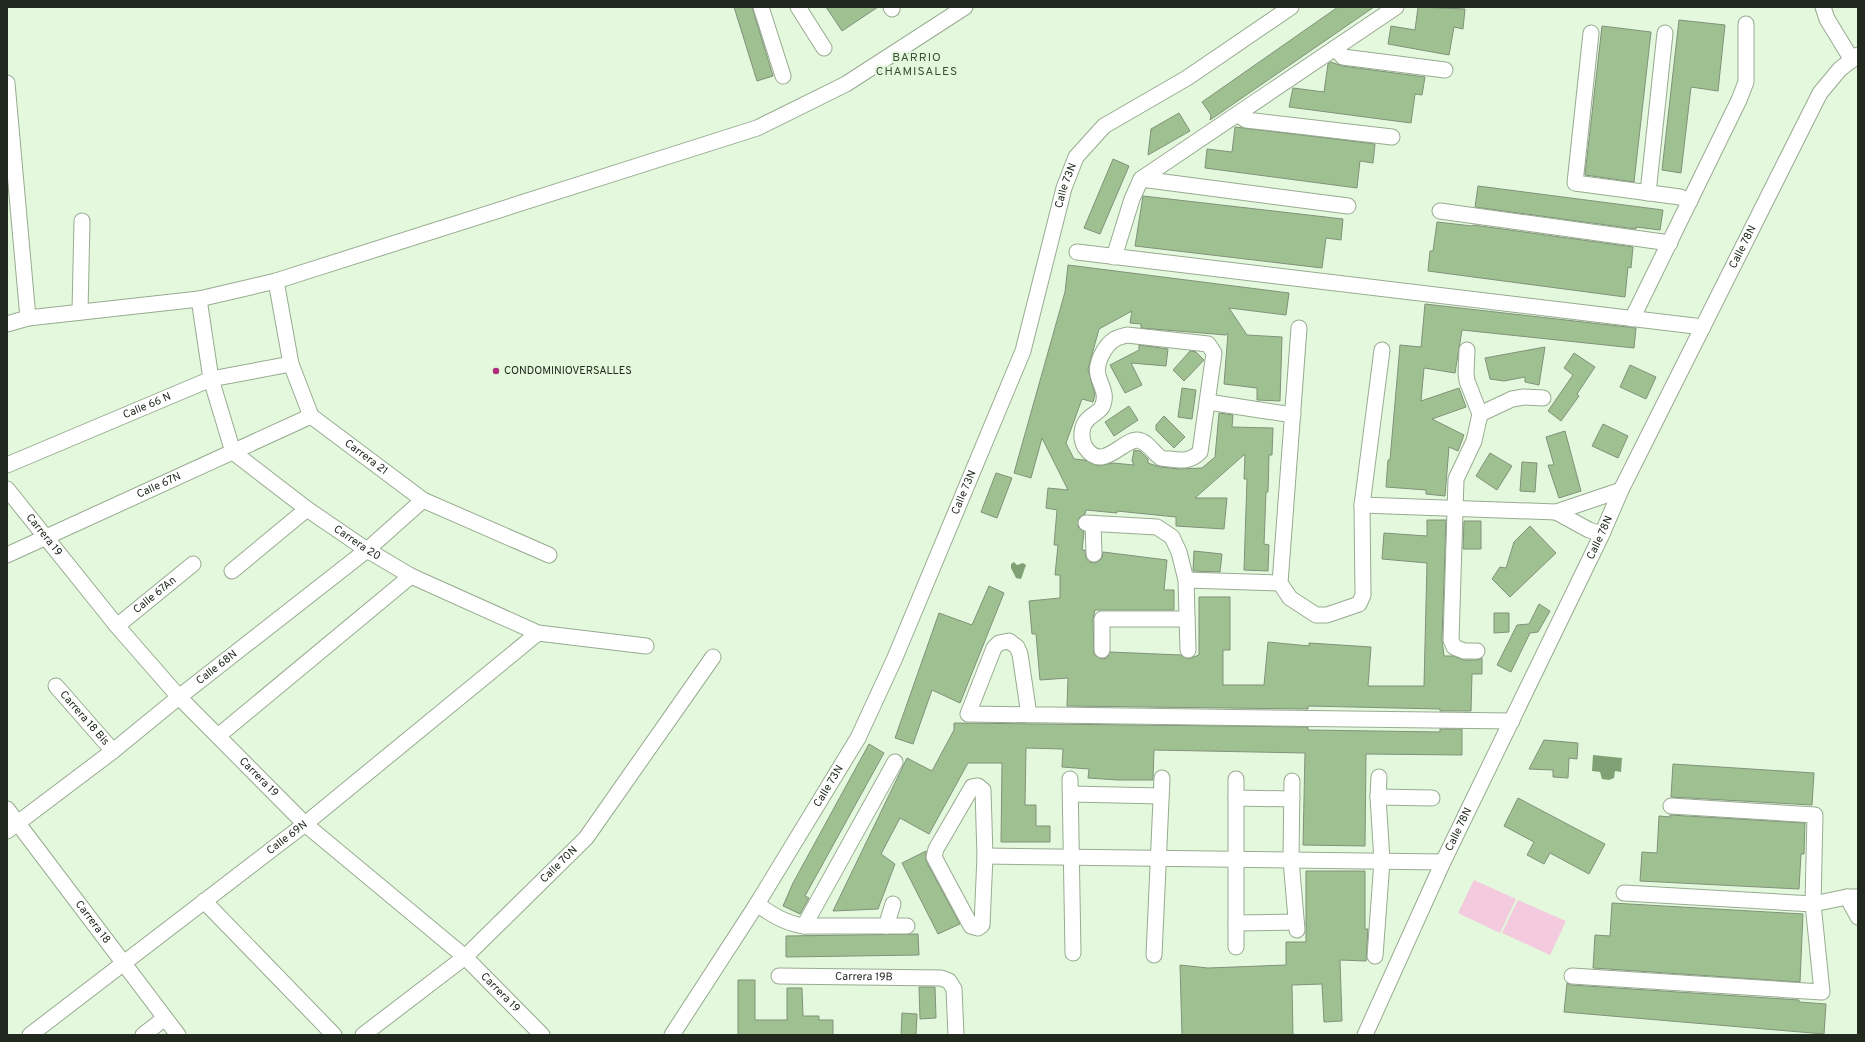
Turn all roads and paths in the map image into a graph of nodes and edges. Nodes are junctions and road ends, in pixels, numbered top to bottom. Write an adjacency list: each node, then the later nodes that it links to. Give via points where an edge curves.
1 (761, 7): 14 (street)
2 (798, 7): 10 (street)
3 (965, 7): 27 (street, via 846,84 757,128)
4 (1291, 7): 103 (street, Calle 73N, via 1187,78 1104,126 1076,156 1064,188 1023,351 894,660 858,738)
5 (1396, 7): 11 (street)
6 (1823, 7): 12 (street, via 1827,19)
7 (1746, 24): 20 (street, via 1746,82)
8 (1665, 33): 19 (street)
9 (1590, 34): 19 (street, via 1574,183)
10 (824, 48)
11 (1335, 48): 13 (street, via 1343,57); 16 (street)
12 (1855, 57): 33 (street, Calle 78N, via 1840,69 1820,93)
13 (1445, 70)
14 (783, 76)
15 (7, 83): 30 (street)
16 (1238, 115): 17 (street, via 1246,120); 18 (street)
17 (1392, 137)
18 (1141, 179): 21 (street); 26 (street)
19 (1648, 193): 20 (street, via 1680,197)
20 (1690, 201): 24 (street)
21 (1348, 206)
22 (1440, 211): 24 (street)
23 (82, 221): 29 (street)
24 (1670, 242): 31 (street)
25 (1077, 252): 26 (street)
26 (1114, 257): 31 (street)
27 (276, 281): 28 (street); 37 (street)
28 (199, 299): 29 (street); 38 (street)
29 (80, 312): 30 (street)
30 (28, 318): 32 (street)
31 (1632, 319): 33 (street)
32 (7, 324)
33 (1703, 327): 47 (street, Calle 78N)
34 (1299, 328): 41 (street)
35 (1382, 350): 49 (street)
36 (1467, 350): 42 (street, via 1467,381)
37 (291, 364): 38 (street, Calle 66 N); 43 (street)
38 (211, 379): 44 (street); 45 (street, Calle 66 N)
39 (1543, 398): 42 (street, via 1524,396 1512,399)
40 (1208, 402): 40 (street, via 1200,452 1185,461 1162,458 1139,440 1132,441 1115,453 1102,456 1091,454 1084,446 1081,432 1087,420 1102,408 1105,391 1097,365 1105,349 1115,338 1127,335 1208,344 1214,353); 41 (street)
41 (1293, 414): 63 (street)
42 (1480, 414): 51 (street, via 1474,442 1456,479)
43 (311, 416): 44 (street, Calle 67N); 48 (street, Carrera 21)
44 (233, 452): 50 (street, Carrera 20); 54 (street, Calle 67N)
45 (7, 465)
46 (7, 489): 54 (street, Carrera 19)
47 (1621, 490): 52 (street); 53 (street, Calle 78N)
48 (422, 500): 55 (street, Calle 68N); 56 (street, Carrera 21)
49 (1362, 505): 51 (street); 63 (street, via 1364,595 1359,604 1327,615 1316,615 1290,598)
50 (307, 509): 55 (street, Carrera 20); 60 (street)
51 (1454, 509): 52 (street); 70 (street, via 1451,640 1454,647 1464,651)
52 (1556, 512): 53 (street, via 1589,530)
53 (1602, 534): 75 (street, Calle 78N)
54 (46, 537): 58 (street, Calle 67N); 65 (street, Carrera 19)
55 (367, 550): 61 (street, Carrera 20); 73 (street, Calle 68N)
56 (549, 554)
57 (1094, 554): 62 (street, via 1090,524 1157,527 1172,538 1180,552)
58 (7, 555)
59 (193, 564): 65 (street, Calle 67An)
60 (232, 571)
61 (411, 576): 66 (street, Carrera 20); 76 (street)
62 (1186, 580): 63 (street); 64 (street)
63 (1280, 583)
64 (1187, 619): 68 (street, via 1102,618); 69 (street)
65 (117, 626): 73 (street, Carrera 19)
66 (538, 633): 67 (street, Carrera 20); 90 (street, Calle 69N)
67 (646, 646)
68 (1102, 650)
69 (1188, 650)
70 (1478, 651)
71 (713, 657): 115 (street, Calle 70N, via 586,838)
72 (56, 686): 77 (street, Carrera 18 Bis)
73 (179, 697): 76 (street, Carrera 19); 77 (street, Calle 68N)
74 (1029, 715): 74 (street, via 968,714 998,643 1009,641 1017,647); 75 (street)
75 (1512, 721): 98 (street, Calle 78N)
76 (218, 736): 90 (street, Carrera 19)
77 (113, 751): 91 (street, Calle 68N)
78 (895, 762): 108 (street)
79 (1379, 777): 84 (street)
80 (1162, 778): 83 (street)
81 (1236, 779): 85 (street)
82 (1292, 780): 87 (street)
83 (1161, 796): 93 (street, via 1071,786); 94 (street)
84 (1378, 797): 86 (street); 97 (street)
85 (1236, 798): 87 (street); 95 (street)
86 (1432, 798)
87 (1292, 799): 96 (street)
88 (1671, 806): 105 (street, via 1815,815)
89 (7, 809): 91 (street, Carrera 18)
90 (305, 824): 102 (street, Calle 69N); 115 (street, Carrera 19)
91 (12, 827): 116 (street, Carrera 18)
92 (985, 856): 92 (street, via 982,925 978,928 971,926 934,857 936,848 972,787 978,786 983,790); 93 (street)
93 (1072, 857): 94 (street); 112 (street)
94 (1160, 857): 95 (street); 113 (street)
95 (1236, 859): 96 (street); 107 (street)
96 (1291, 860): 97 (street); 107 (street, via 1297,926)
97 (1382, 861): 98 (street); 114 (street)
98 (1443, 862): 128 (street, Calle 78N)
99 (1858, 886): 101 (street)
100 (1624, 893): 105 (street)
101 (1853, 897): 105 (street); 106 (street)
102 (204, 901): 116 (street, Calle 69N); 123 (street)
103 (757, 904): 108 (street, via 776,918); 126 (street, Calle 73N)
104 (894, 904): 109 (street)
105 (1813, 904): 118 (street, via 1822,992)
106 (1858, 918)
107 (1236, 923): 111 (street)
108 (804, 926): 109 (street)
109 (886, 926): 110 (street)
110 (907, 926)
111 (1236, 947)
112 (1073, 953)
113 (1154, 955)
114 (1375, 956)
115 (465, 957): 124 (street, Calle 70N); 125 (street, Carrera 19)
116 (124, 963): 119 (street, Carrera 18); 120 (street, Calle 69N)
117 (779, 976): 127 (street, Carrera 19B, via 941,978 949,981 954,989)
118 (1572, 976)
119 (165, 1018): 121 (street); 122 (street, Carrera 18)
120 (30, 1035)
121 (143, 1035)
122 (178, 1035)
123 (334, 1035)
124 (363, 1035)
125 (542, 1035)
126 (672, 1035)
127 (956, 1035)
128 (1365, 1035)

